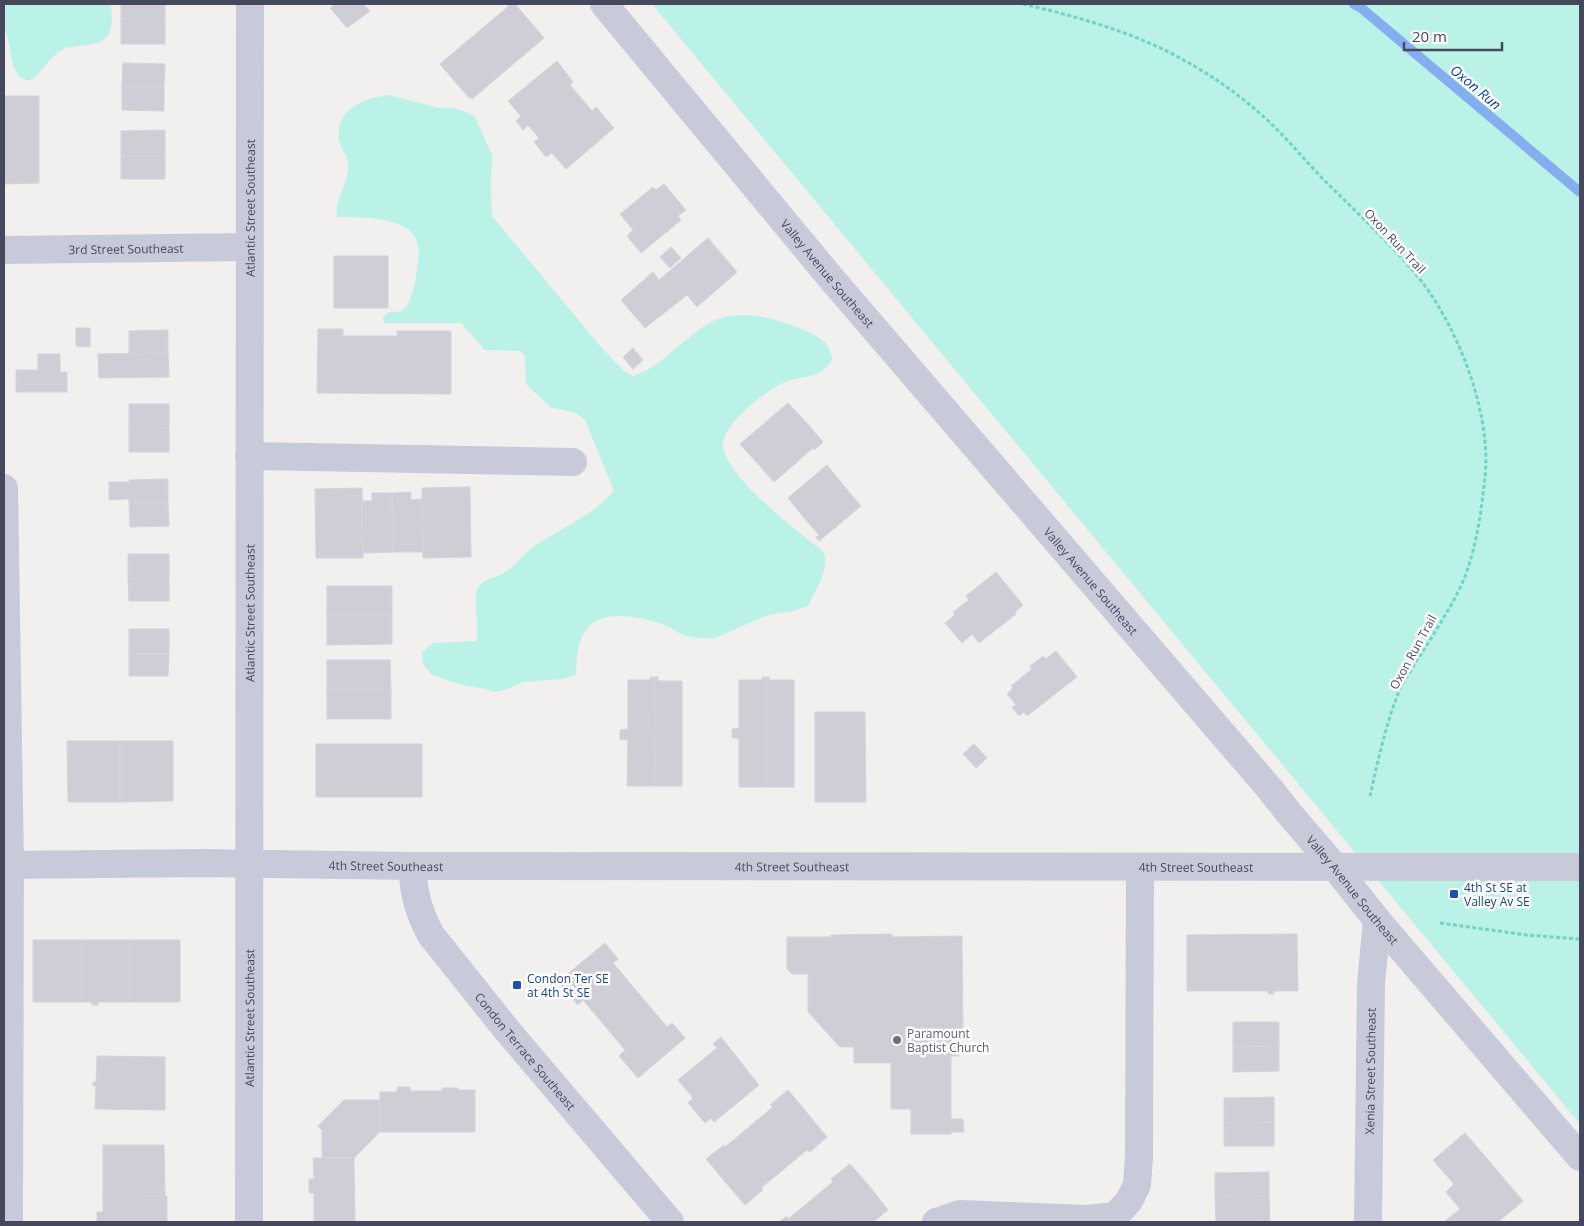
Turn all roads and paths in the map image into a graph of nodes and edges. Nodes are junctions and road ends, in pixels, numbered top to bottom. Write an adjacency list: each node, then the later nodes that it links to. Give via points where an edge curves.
1 (250, 4): 4 (street, Atlantic Street Southeast)
2 (604, 4): 13 (street, Valley Avenue Southeast, via 830,277)
3 (1024, 4): 9 (path, Oxon Run Trail, via 1086,20 1156,47 1208,74 1257,110 1416,274 1448,324 1460,350 1475,390 1486,443 1486,475 1476,538 1458,593 1401,687)
4 (249, 247): 5 (street, 3rd Street Southeast); 6 (street, Atlantic Street Southeast)
5 (4, 250)
6 (249, 456): 7 (street); 10 (street, Atlantic Street Southeast)
7 (574, 462)
8 (4, 488): 11 (street)
9 (1370, 796)
10 (249, 864): 11 (street, 4th Street Southeast); 12 (street, 4th Street Southeast); 21 (street, Atlantic Street Southeast)
11 (7, 865): 20 (street)
12 (413, 866): 14 (street, 4th Street Southeast); 22 (street, Condon Terrace Southeast, via 415,898 431,935 506,1029)
13 (1335, 867): 14 (street, 4th Street Southeast); 15 (street, 4th Street Southeast); 16 (street, Valley Avenue Southeast)
14 (1140, 868): 23 (street, via 1139,1157 1137,1185 1129,1201 1115,1216 1088,1219 960,1214)
15 (1580, 868)
16 (1377, 920): 19 (street, Valley Avenue Southeast); 24 (street, Xenia Street Southeast, via 1371,983)
17 (1440, 923): 18 (path)
18 (1580, 940)
19 (1580, 1157)
20 (9, 1222)
21 (249, 1222)
22 (670, 1222)
23 (936, 1222)
24 (1368, 1222)

